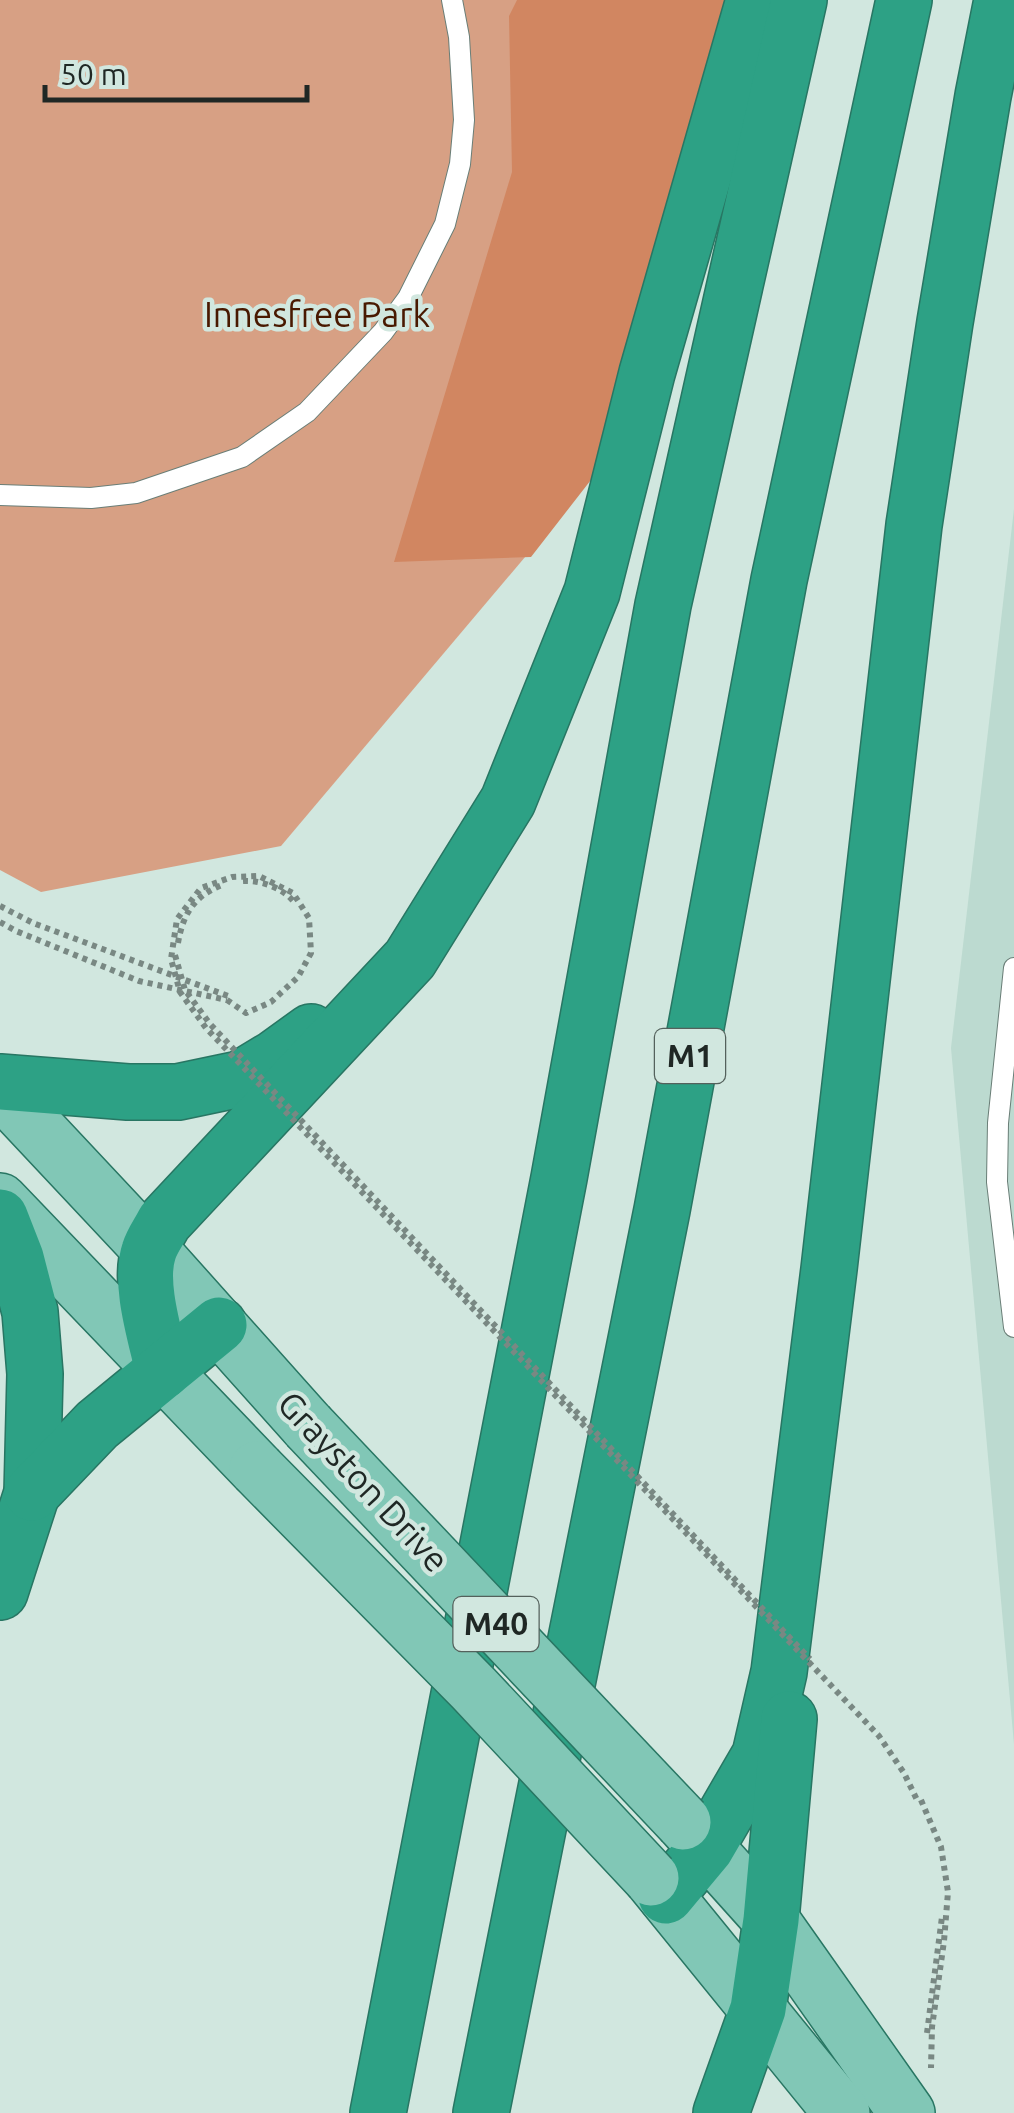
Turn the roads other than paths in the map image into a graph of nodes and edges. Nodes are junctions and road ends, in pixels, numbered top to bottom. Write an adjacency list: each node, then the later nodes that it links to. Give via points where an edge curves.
1 (452, 0): 6 (lane, via 464,120 460,164 445,224 408,298 382,332 307,412 242,458 136,494)
2 (754, 0): 7 (highway, via 592,592)
3 (799, 0): 24 (highway, via 664,605)
4 (904, 0): 25 (highway, M1, via 778,580 662,1210)
5 (1002, 0): 13 (highway, via 914,525)
6 (0, 495)
7 (508, 800): 9 (highway, via 361,985 304,1039 240,1079 178,1092); 12 (highway, via 410,959 164,1222)
8 (1014, 968): 15 (lane, via 997,1182)
9 (0, 1085): 12 (main road, Grayston Drive / M40)
10 (0, 1201): 16 (main road, Grayston Drive / M40)
11 (0, 1217): 17 (highway, via 34,1332)
12 (149, 1248): 14 (main road, Grayston Drive / M40); 16 (highway, via 147,1292)
13 (829, 1269): 19 (highway, via 775,1689 760,1755); 21 (highway)
14 (219, 1325): 16 (highway); 19 (main road, Grayston Drive / M40, bridge)
15 (1014, 1327)
16 (163, 1371): 17 (highway, via 97,1425); 20 (main road, Grayston Drive / M40, bridge)
17 (32, 1493): 18 (highway)
18 (0, 1592)
19 (694, 1835): 20 (highway); 21 (main road, Grayston Drive / M40)
20 (658, 1887): 22 (main road, Grayston Drive / M40)
21 (771, 1920): 22 (highway); 23 (main road, Grayston Drive / M40)
22 (758, 2009): 26 (highway); 27 (main road, Grayston Drive / M40)
23 (921, 2085)
24 (378, 2113)
25 (481, 2113)
26 (721, 2113)
27 (842, 2113)

